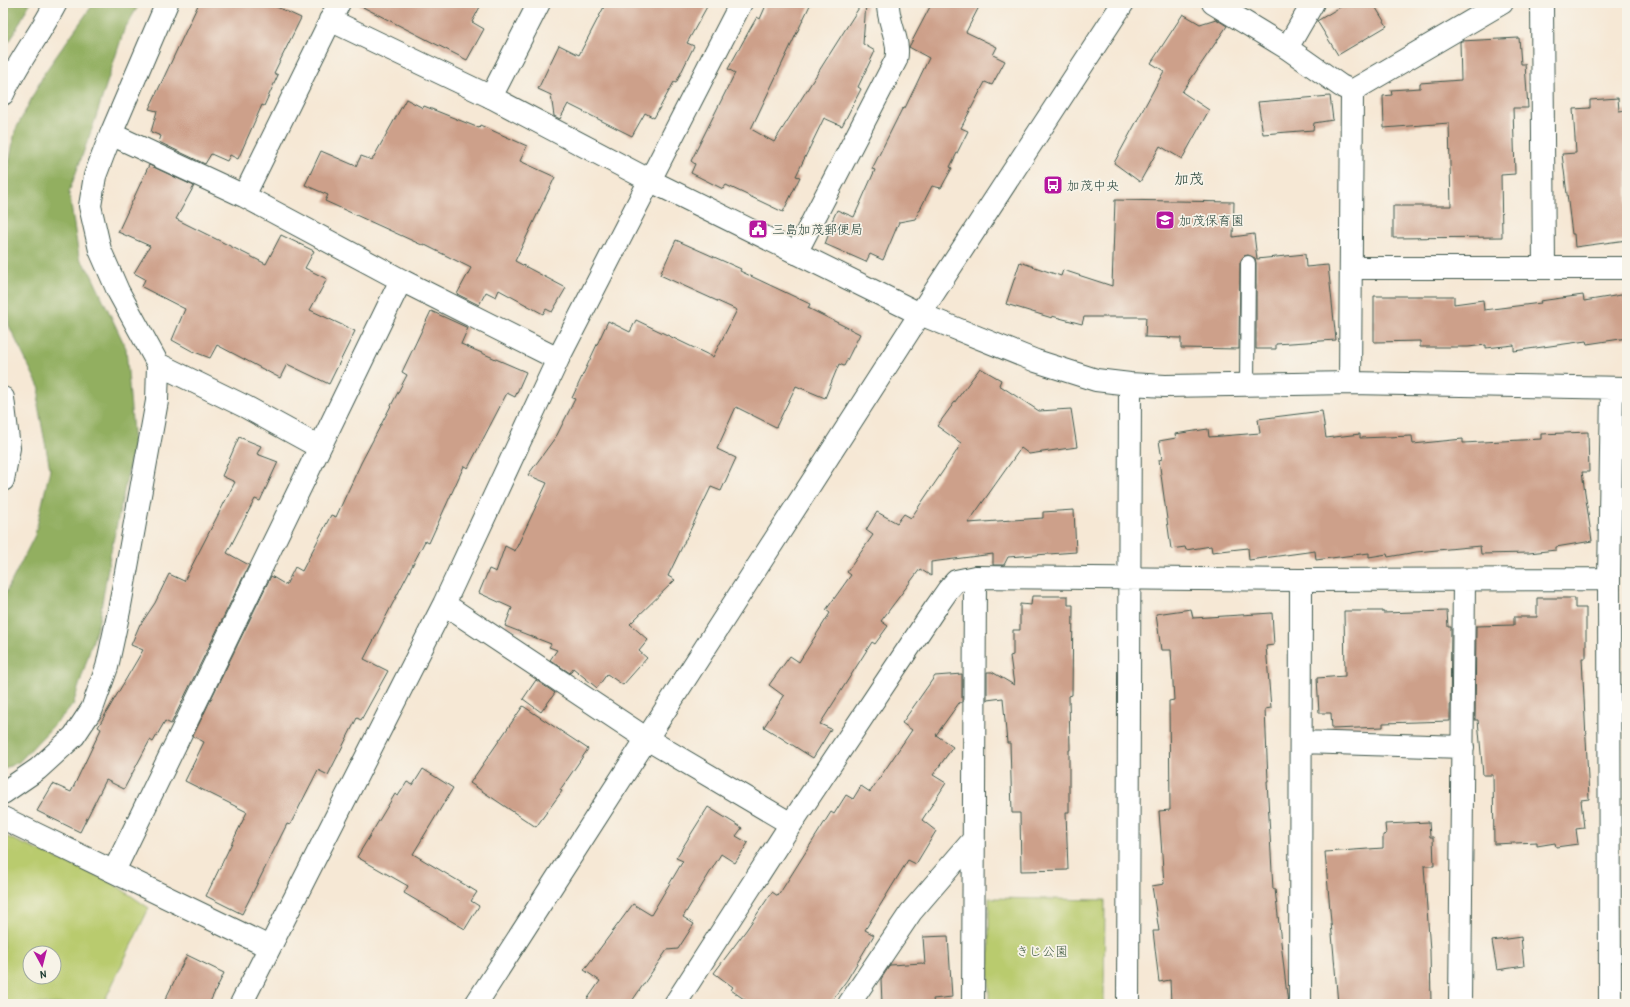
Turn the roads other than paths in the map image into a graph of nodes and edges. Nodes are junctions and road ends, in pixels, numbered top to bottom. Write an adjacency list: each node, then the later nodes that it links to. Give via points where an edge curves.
1 (56, 3): 14 (street, via 10,78)
2 (167, 3): 16 (street)
3 (539, 3): 15 (street)
4 (741, 3): 17 (street)
5 (888, 3): 19 (street, via 888,16 898,51 896,60)
6 (1123, 3): 25 (street)
7 (1213, 3): 12 (street)
8 (1313, 3): 12 (street)
9 (1502, 3): 13 (street)
10 (1542, 3): 22 (street)
11 (334, 12): 15 (street); 18 (street)
12 (1287, 48): 13 (street)
13 (1352, 91): 21 (street)
14 (3, 94)
15 (491, 97): 17 (street)
16 (111, 134): 18 (street); 27 (street, via 95,176 90,206 100,250 118,291)
17 (649, 180): 19 (street); 26 (street)
18 (244, 196): 24 (street)
19 (796, 253): 25 (street)
20 (1248, 263): 30 (lane)
21 (1351, 268): 22 (street); 28 (street)
22 (1544, 268): 23 (street)
23 (1627, 268)
24 (401, 280): 26 (street); 33 (street)
25 (920, 314): 29 (street, via 1057,368 1096,380); 41 (street)
26 (558, 359): 40 (street)
27 (158, 364): 33 (street); 44 (street, via 157,400 145,476 107,667 92,709 74,736 38,769)
28 (1350, 383): 30 (street); 31 (street)
29 (1130, 384): 30 (street); 36 (street)
30 (1247, 385)
31 (1619, 388): 37 (street)
32 (3, 398): 34 (street, via 9,448)
33 (319, 447): 48 (street)
34 (3, 480)
35 (975, 577): 36 (street); 46 (street, via 956,582 948,590); 47 (street)
36 (1130, 578): 38 (street); 55 (street)
37 (1609, 579): 39 (street); 58 (street)
38 (1301, 580): 39 (street); 42 (street)
39 (1464, 580): 43 (street)
40 (444, 604): 41 (street); 49 (street)
41 (647, 739): 46 (street); 51 (street)
42 (1301, 742): 43 (street); 56 (street)
43 (1463, 747): 57 (street)
44 (3, 793)
45 (3, 818): 48 (street)
46 (791, 824): 52 (street)
47 (973, 840): 53 (street, via 911,912); 54 (street)
48 (114, 871): 49 (street)
49 (269, 947): 50 (street)
50 (241, 1004)
51 (476, 1004)
52 (675, 1004)
53 (849, 1004)
54 (973, 1004)
55 (1128, 1004)
56 (1300, 1004)
57 (1460, 1004)
58 (1610, 1004)

